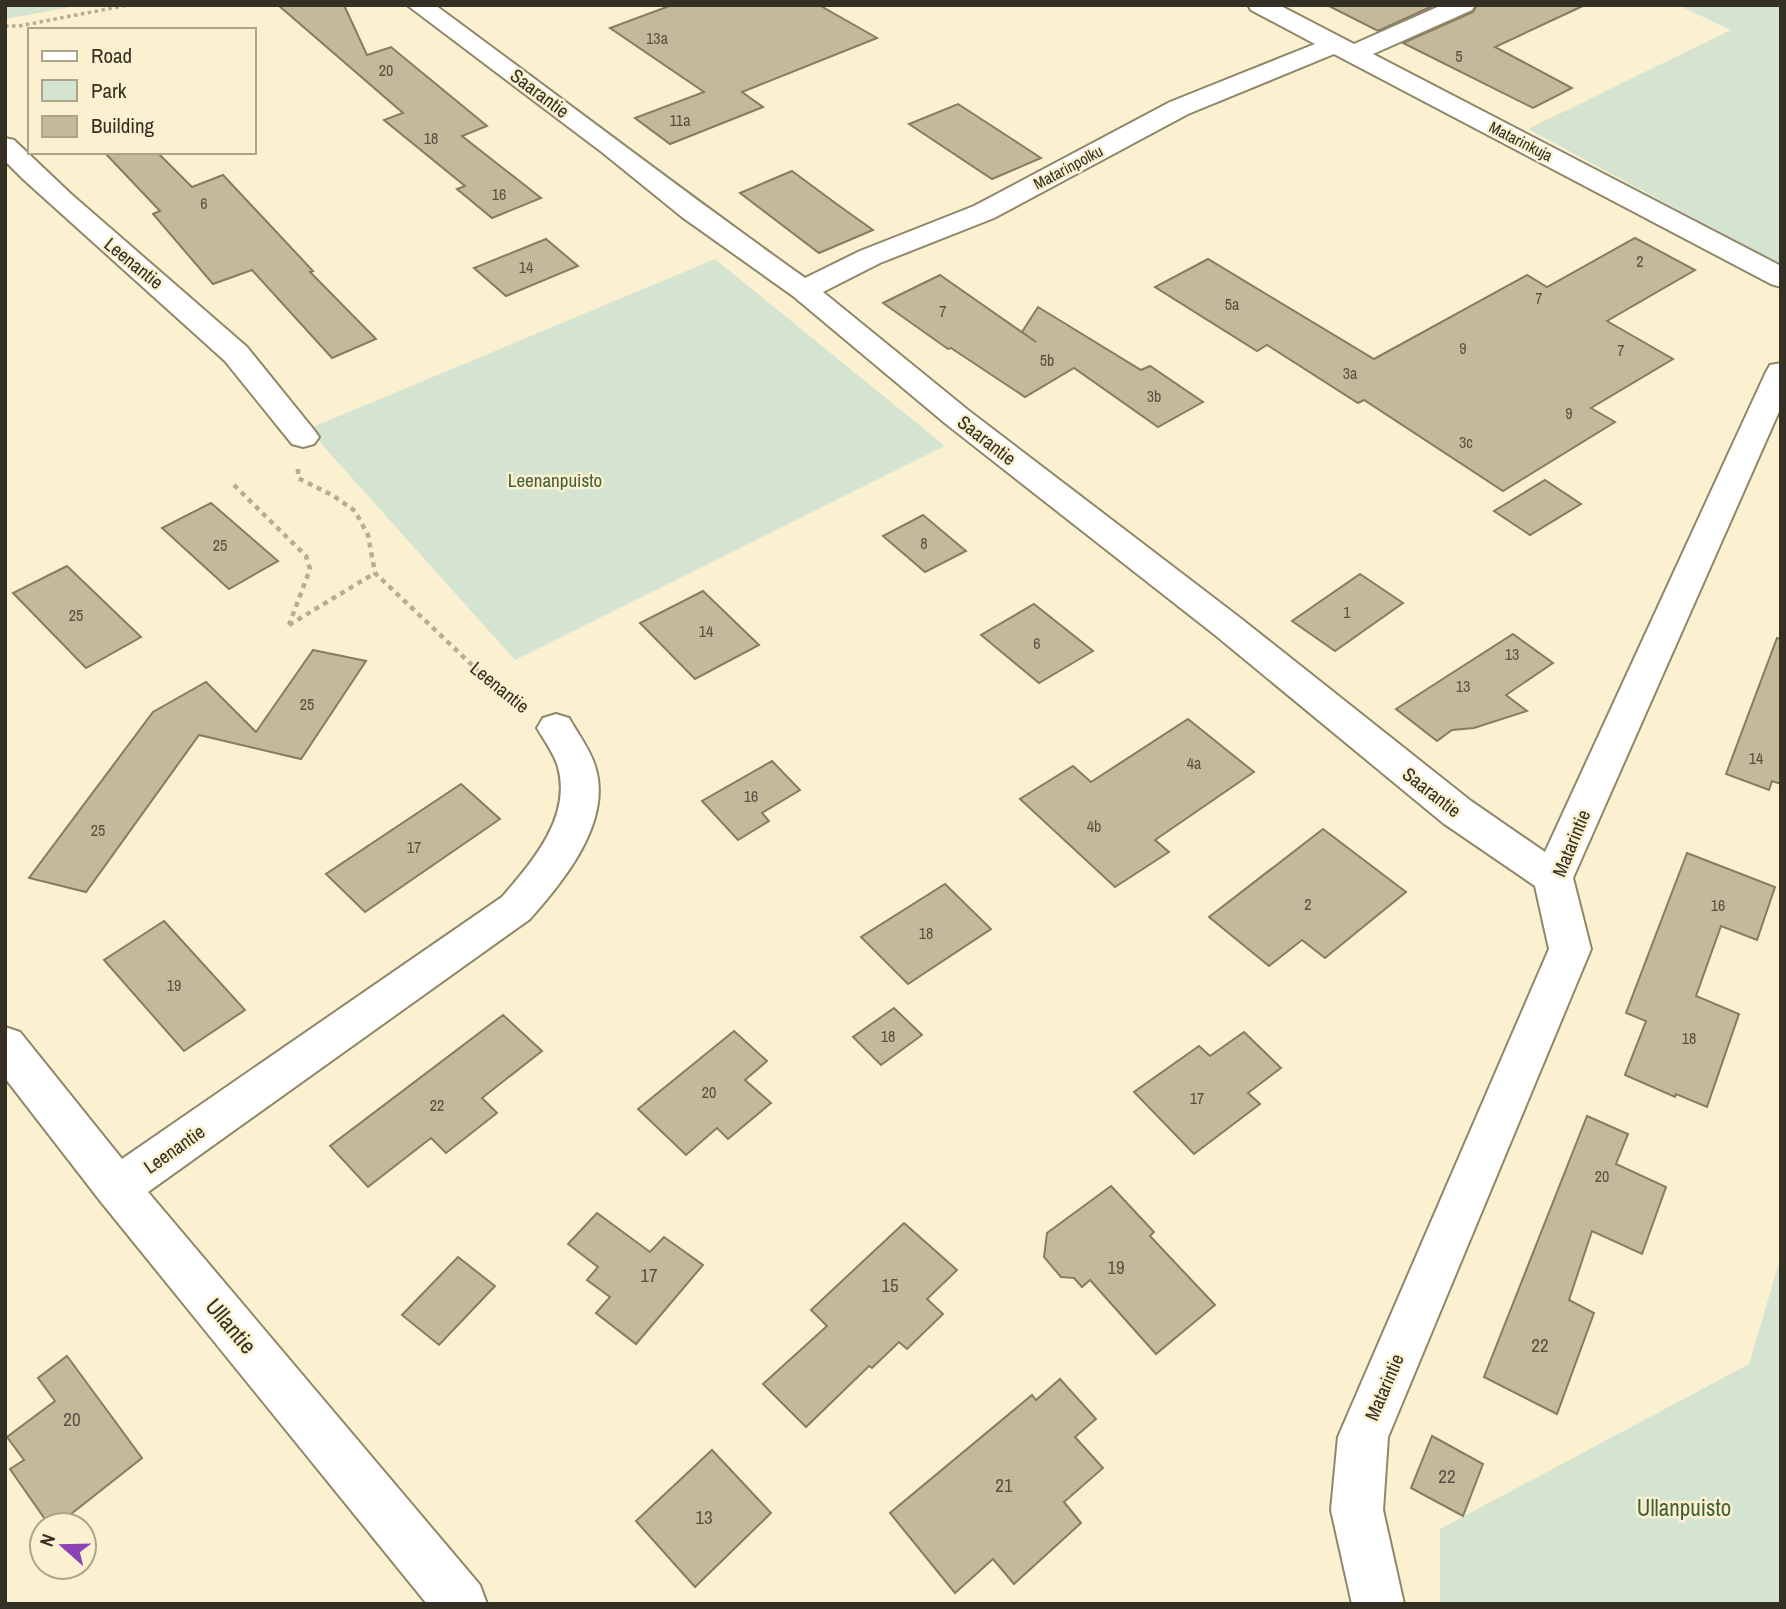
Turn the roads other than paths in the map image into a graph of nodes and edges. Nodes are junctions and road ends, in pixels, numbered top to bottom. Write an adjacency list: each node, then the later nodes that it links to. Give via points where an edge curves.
1 (419, 5): 7 (street, Saarantie)
2 (1260, 5): 4 (street, Matarinkuja)
3 (1463, 5): 4 (street, Matarinpolku)
4 (1343, 49): 6 (street, Matarinkuja); 7 (street, Matarinpolku, via 1179,108 984,212 870,257)
5 (5, 146): 9 (street, Leenantie, via 60,201 239,356)
6 (1781, 278)
7 (803, 290): 11 (street, Saarantie, via 1457,812)
8 (1781, 372): 11 (street, Matarintie)
9 (303, 437)
10 (556, 728): 13 (street, Leenantie, via 578,771 577,815 552,868 516,908)
11 (1553, 878): 15 (street, Matarintie, via 1570,949 1363,1437 1357,1510)
12 (5, 1045): 13 (street, Ullantie)
13 (117, 1188): 14 (street, Ullantie)
14 (461, 1604)
15 (1378, 1604)

